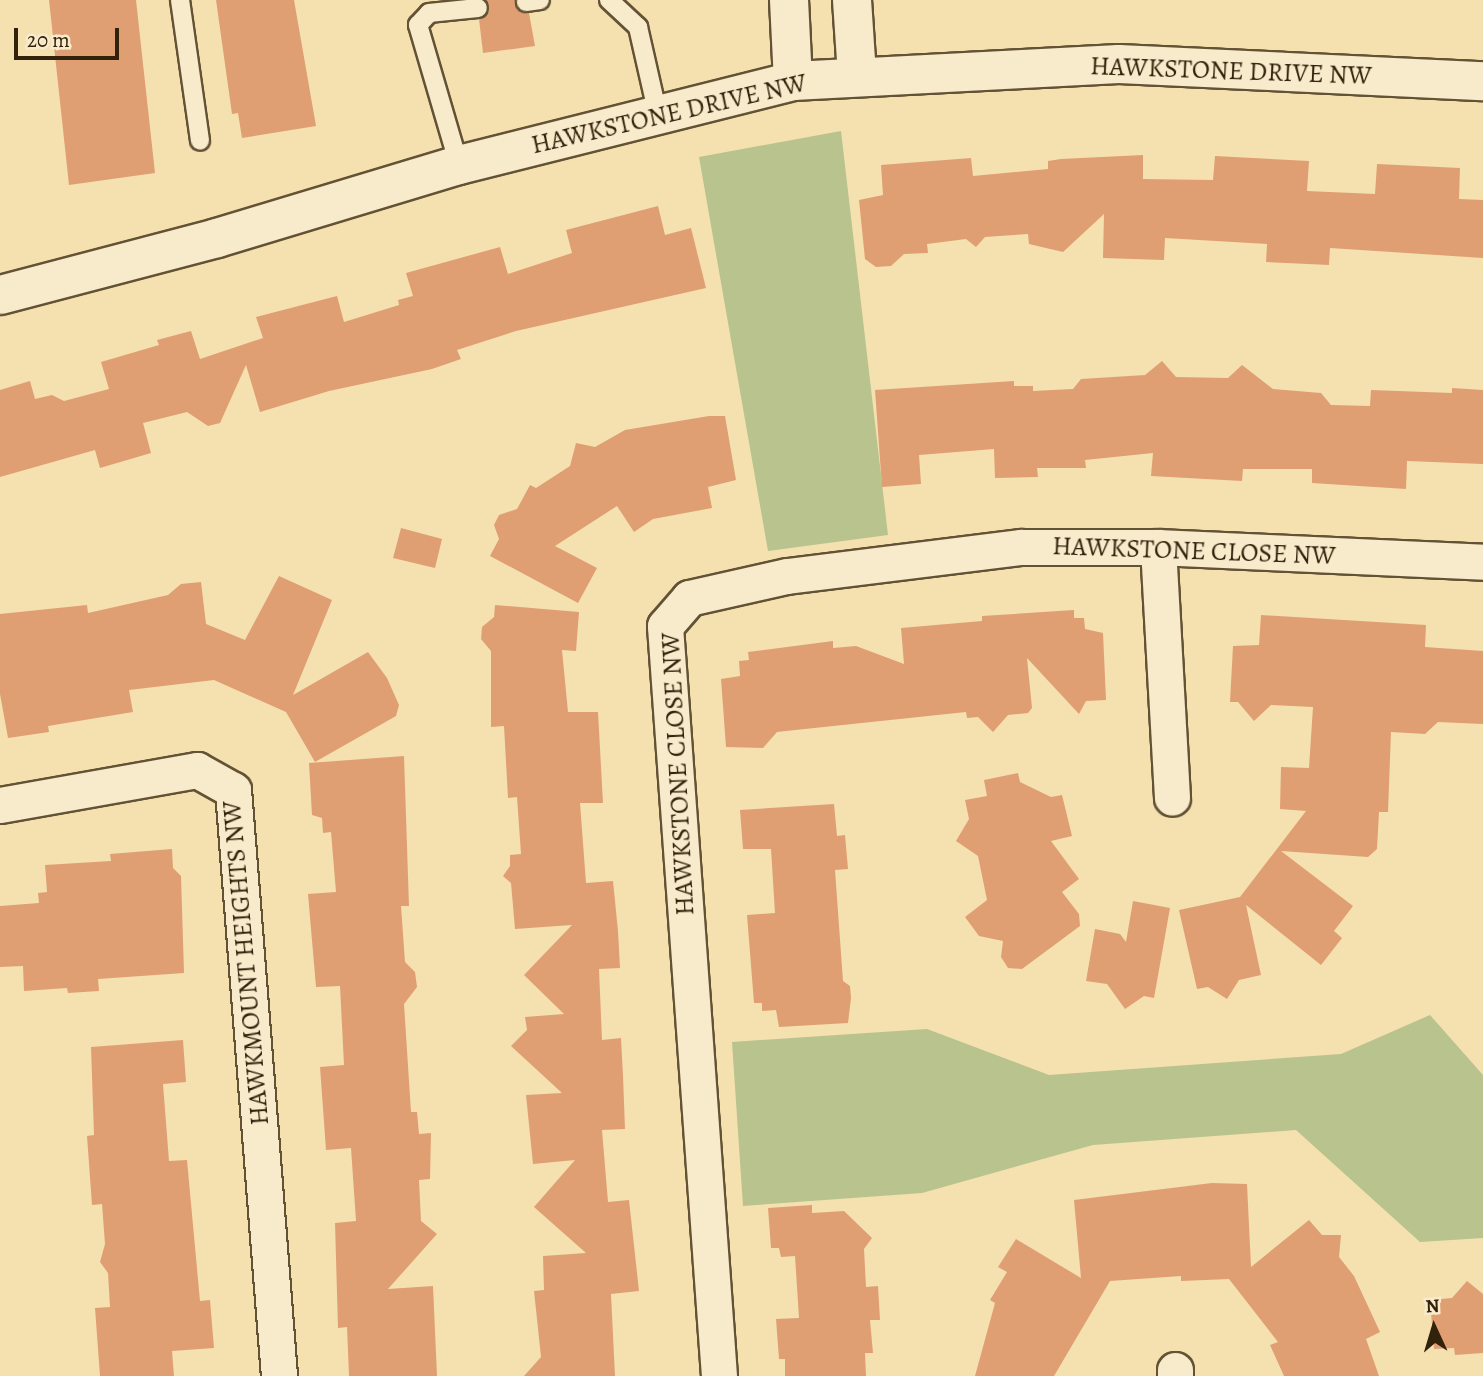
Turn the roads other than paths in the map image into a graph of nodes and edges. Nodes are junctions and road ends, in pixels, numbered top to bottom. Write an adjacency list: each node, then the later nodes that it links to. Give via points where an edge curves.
1 (180, 0): 10 (lane)
2 (609, 0): 9 (lane, via 638,27)
3 (789, 0): 7 (street)
4 (852, 0): 6 (street)
5 (478, 8): 11 (lane, via 429,13 418,25)
6 (857, 75): 7 (street, HAWKSTONE DRIVE NW); 8 (street, HAWKSTONE DRIVE NW, via 1119,64)
7 (793, 81): 9 (street, HAWKSTONE DRIVE NW)
8 (1483, 81)
9 (658, 115): 11 (street, HAWKSTONE DRIVE NW)
10 (200, 141)
11 (459, 165): 12 (street, HAWKSTONE DRIVE NW, via 217,238)
12 (0, 295)
13 (1158, 547): 14 (street, HAWKSTONE CLOSE NW); 15 (street); 18 (street, HAWKSTONE CLOSE NW, via 1021,547 787,576 689,598 665,626)
14 (1483, 562)
15 (1172, 798)
16 (0, 805): 17 (street, HAWKMOUNT HEIGHTS NW, via 197,769 233,790)
17 (279, 1376)
18 (719, 1376)

